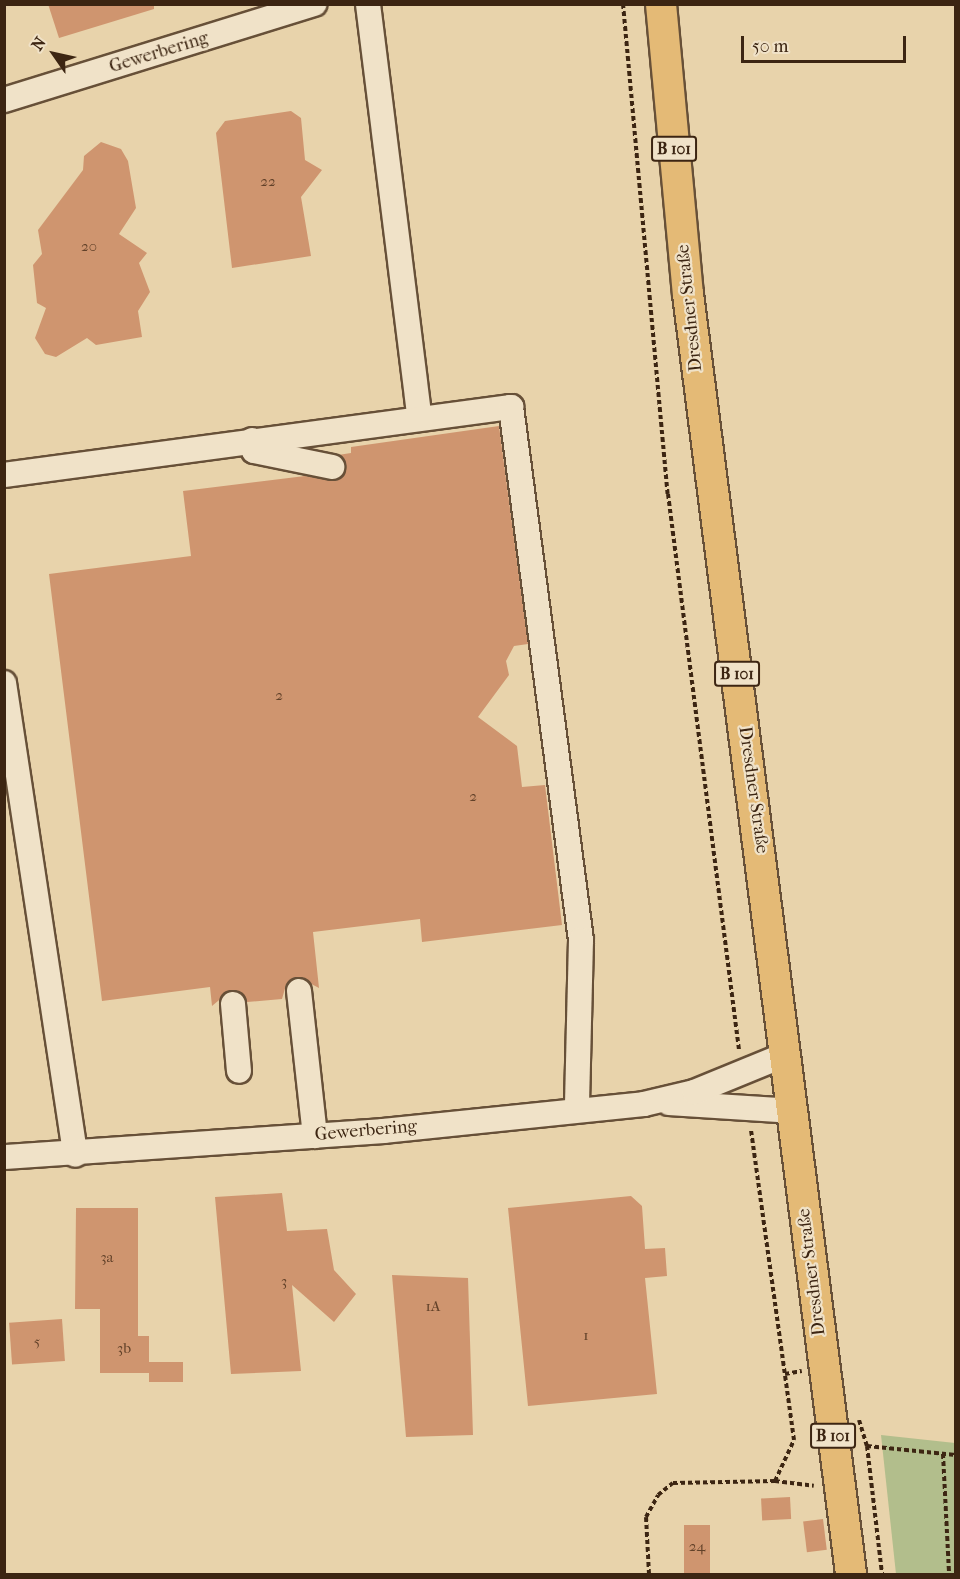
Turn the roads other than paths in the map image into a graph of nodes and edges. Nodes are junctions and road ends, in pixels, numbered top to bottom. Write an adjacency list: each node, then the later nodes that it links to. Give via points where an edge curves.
1 (314, 4): 4 (street, Gewerbering)
2 (368, 4): 5 (street)
3 (660, 4): 12 (main road, Dresdner Straße / B 101, via 688,294)
4 (4, 100)
5 (420, 416): 6 (street); 15 (street, via 511,407 581,940)
6 (252, 440): 7 (street, via 254,451); 8 (street)
7 (332, 467)
8 (4, 475)
9 (4, 682): 18 (street)
10 (298, 991): 17 (street)
11 (233, 1004): 13 (street)
12 (787, 1054): 14 (street, Gewerbering, via 742,1074); 16 (main road, Dresdner Straße / B 101)
13 (238, 1071)
14 (657, 1102): 15 (street, Gewerbering); 16 (street, Gewerbering)
15 (577, 1108): 17 (street, Gewerbering)
16 (794, 1111): 20 (main road, Dresdner Straße / B 101)
17 (315, 1136): 18 (street, Gewerbering)
18 (75, 1155): 19 (street, Gewerbering)
19 (4, 1157)
20 (851, 1575)

